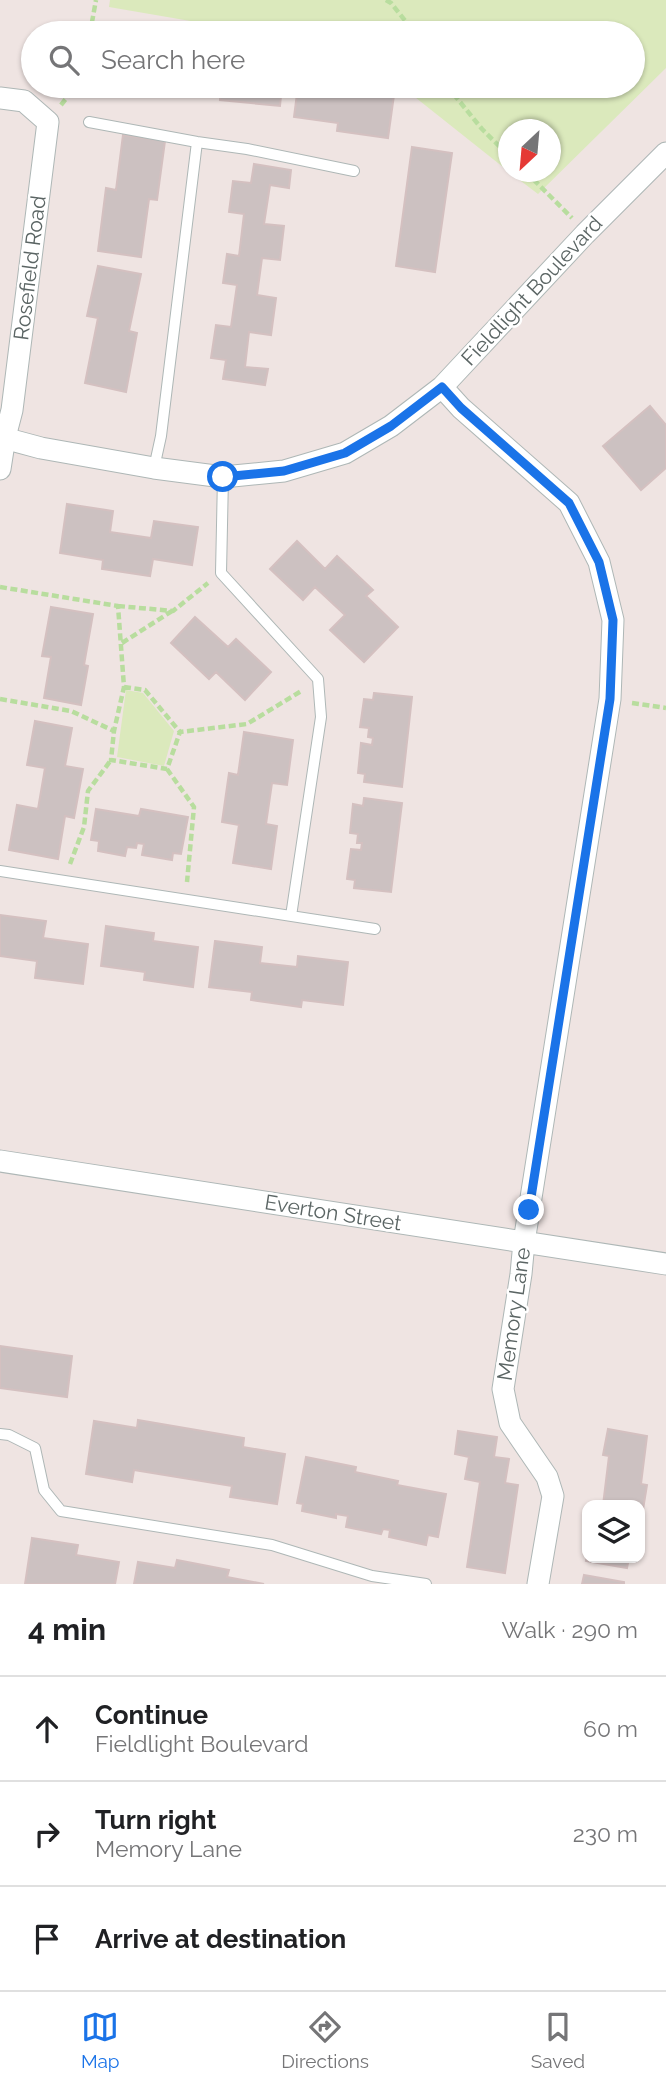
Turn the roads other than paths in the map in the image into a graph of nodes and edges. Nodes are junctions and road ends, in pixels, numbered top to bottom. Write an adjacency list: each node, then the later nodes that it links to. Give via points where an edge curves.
1 (0, 97): 7 (street, Rosefield Road, via 24,102 48,122 12,410)
2 (89, 122): 3 (lane)
3 (197, 142): 5 (lane); 8 (lane)
4 (666, 153): 6 (street, Fieldlight Boulevard)
5 (354, 172)
6 (442, 387): 10 (street, Fieldlight Boulevard, via 391,426 345,453 284,471); 15 (street, Memory Lane, via 569,503 599,562 613,620 610,699)
7 (2, 437): 8 (street, Fieldlight Boulevard); 9 (street, Rosefield Road)
8 (154, 468): 10 (street, Fieldlight Boulevard)
9 (0, 469)
10 (223, 477): 12 (lane, via 221,573 318,679 321,717)
11 (0, 871): 12 (lane)
12 (291, 916): 13 (lane)
13 (375, 929)
14 (0, 1161): 15 (street, Everton Street)
15 (524, 1242): 16 (street, Everton Street); 19 (street, Memory Lane, via 503,1389 510,1423 547,1477 553,1496)
16 (666, 1264)
17 (0, 1434): 18 (lane, via 35,1448 44,1490 61,1511 272,1545 372,1576)
18 (426, 1584)
19 (538, 1584)

